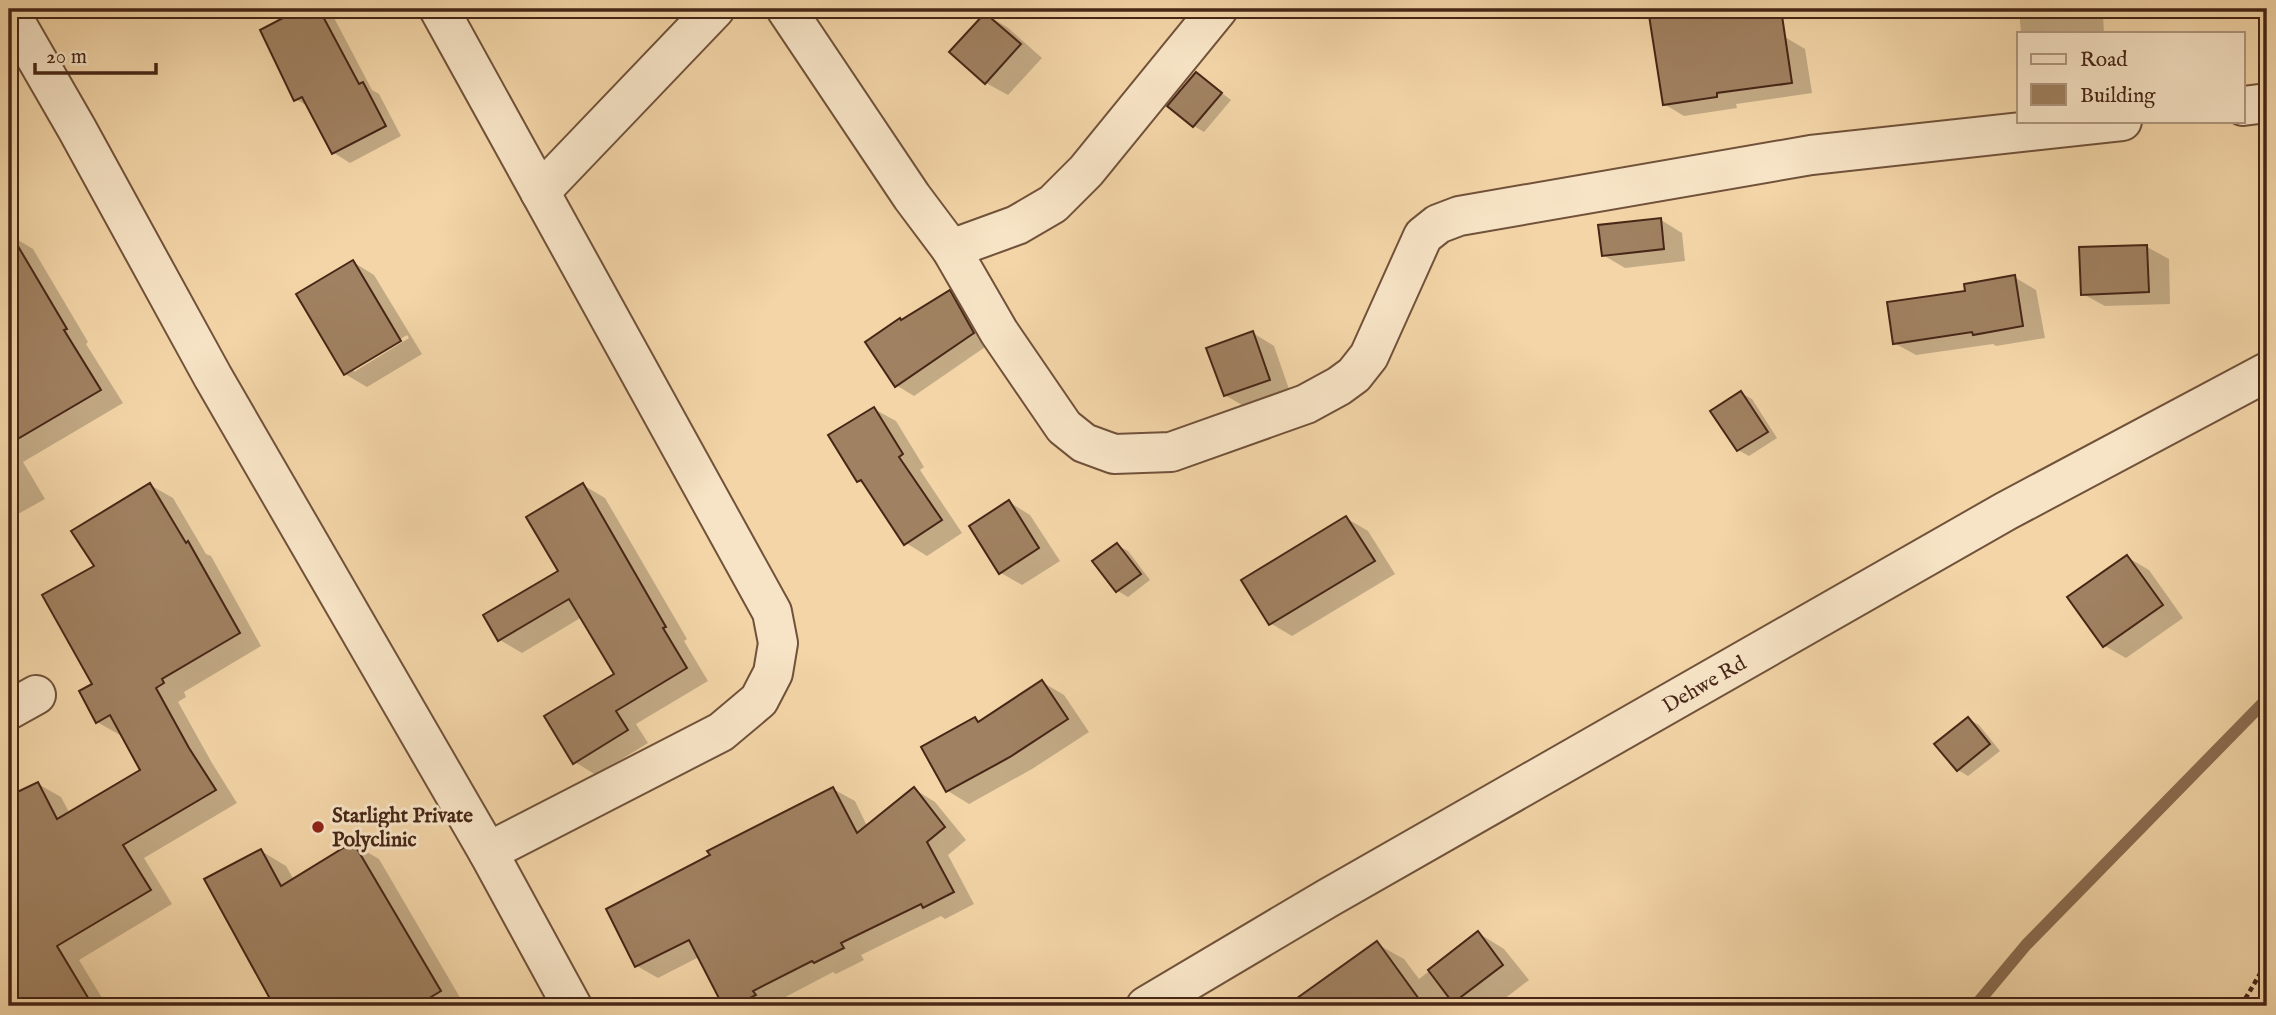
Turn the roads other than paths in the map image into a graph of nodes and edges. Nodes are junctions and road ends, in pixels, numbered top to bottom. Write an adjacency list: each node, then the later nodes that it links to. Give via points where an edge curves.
1 (439, 9): 9 (street)
2 (715, 9): 9 (street)
3 (786, 9): 10 (street)
4 (1218, 9): 10 (street, via 1086,171 1052,204 1017,225)
5 (9, 11): 12 (street, via 219,389)
6 (2267, 103): 7 (street)
7 (2244, 106)
8 (2113, 122): 10 (street, via 1811,155 1459,216 1423,236 1369,356 1354,374 1306,404 1171,452 1114,454 1084,443 1064,427 999,332)
9 (540, 192): 12 (street, via 772,612 778,643 774,673 759,700 721,732)
10 (951, 249)
11 (2267, 372): 14 (street, Dehwe Rd, via 2006,511)
12 (488, 852): 13 (street)
13 (572, 1006)
14 (1146, 1006)

